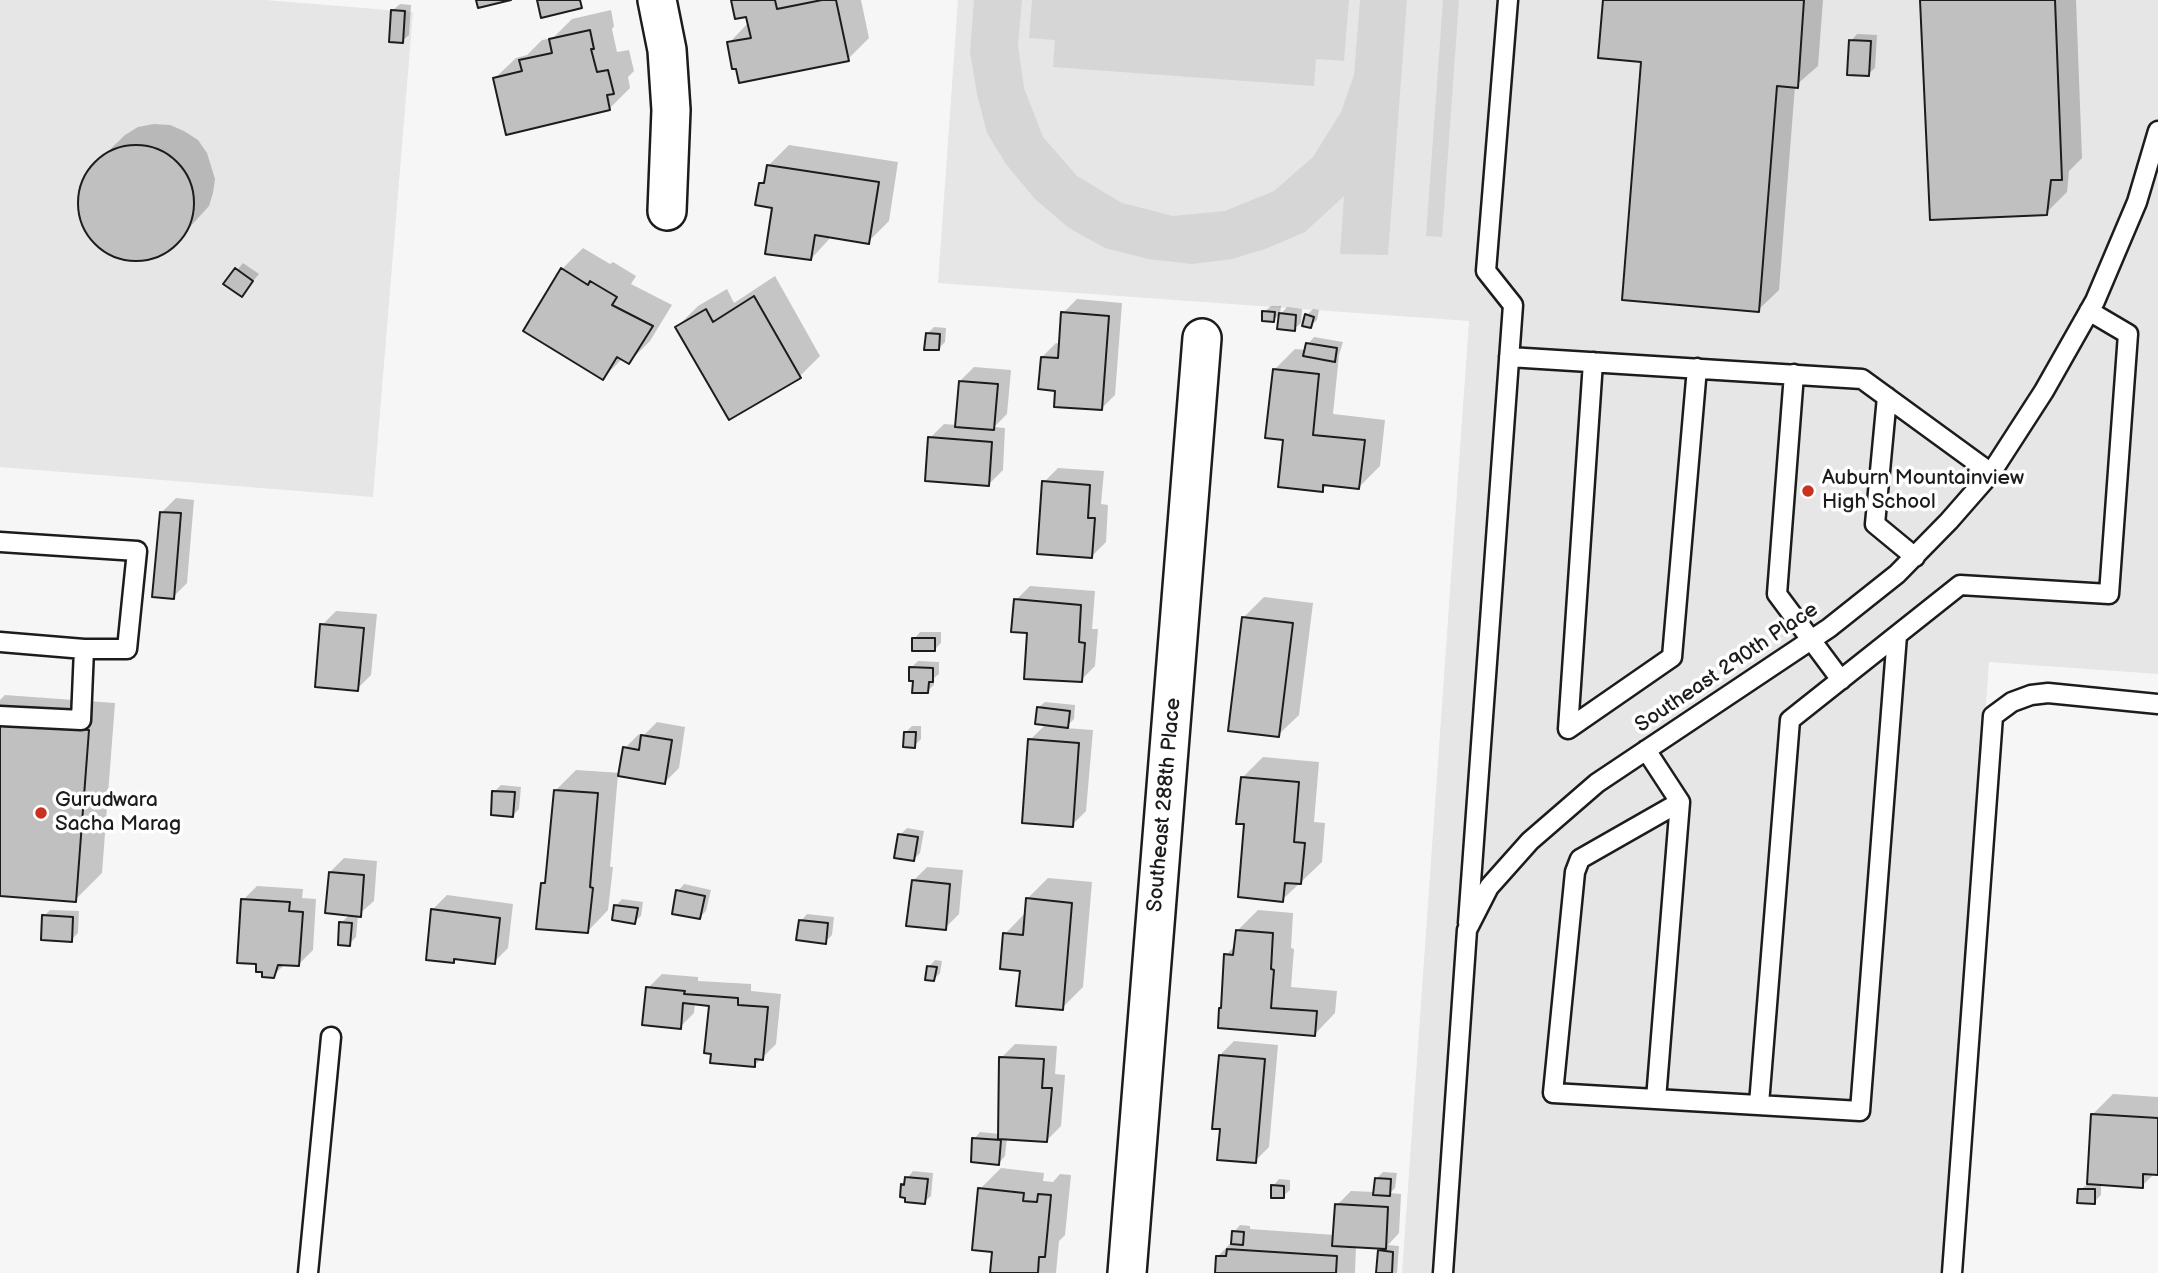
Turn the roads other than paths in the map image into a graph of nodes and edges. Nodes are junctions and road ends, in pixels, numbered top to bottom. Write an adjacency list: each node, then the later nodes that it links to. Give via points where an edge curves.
1 (657, 0): 4 (street, via 667,50 671,110)
2 (1508, 0): 7 (lane, via 1486,271 1513,305)
3 (2158, 131): 5 (lane, Southeast 290th Place, via 2137,202)
4 (667, 211)
5 (2089, 311): 12 (lane, Southeast 290th Place); 15 (lane, via 2128,334 2109,594 1960,585)
6 (1202, 338): 29 (street, Southeast 288th Place)
7 (1509, 356): 8 (lane); 24 (lane)
8 (1593, 362): 9 (lane); 9 (lane, via 1569,729 1672,657)
9 (1696, 368): 10 (lane)
10 (1794, 374): 11 (lane, via 1862,379); 16 (lane, via 1777,594)
11 (1886, 397): 12 (lane); 14 (lane, via 1875,524)
12 (1990, 473): 14 (lane, Southeast 290th Place)
13 (0, 542): 18 (lane, via 136,551 127,649)
14 (1915, 557): 16 (lane, Southeast 290th Place)
15 (1897, 635): 19 (lane); 27 (lane, via 1860,1111)
16 (1812, 640): 19 (lane); 22 (lane, Southeast 290th Place)
17 (0, 642): 18 (lane)
18 (85, 649): 21 (lane, via 81,720)
19 (1841, 680): 27 (lane, via 1790,720)
20 (2158, 704): 31 (lane, via 2048,693 2012,702 1993,716)
21 (0, 716)
22 (1646, 750): 23 (lane); 24 (lane, Southeast 290th Place, via 1597,783 1530,841 1489,887)
23 (1680, 802): 26 (lane); 26 (lane, via 1580,859 1553,1093)
24 (1467, 930): 30 (lane, Southeast 290th Place)
25 (331, 1037): 28 (lane)
26 (1656, 1098): 27 (lane)
27 (1759, 1104)
28 (308, 1273)
29 (1127, 1273)
30 (1443, 1273)
31 (1952, 1273)

